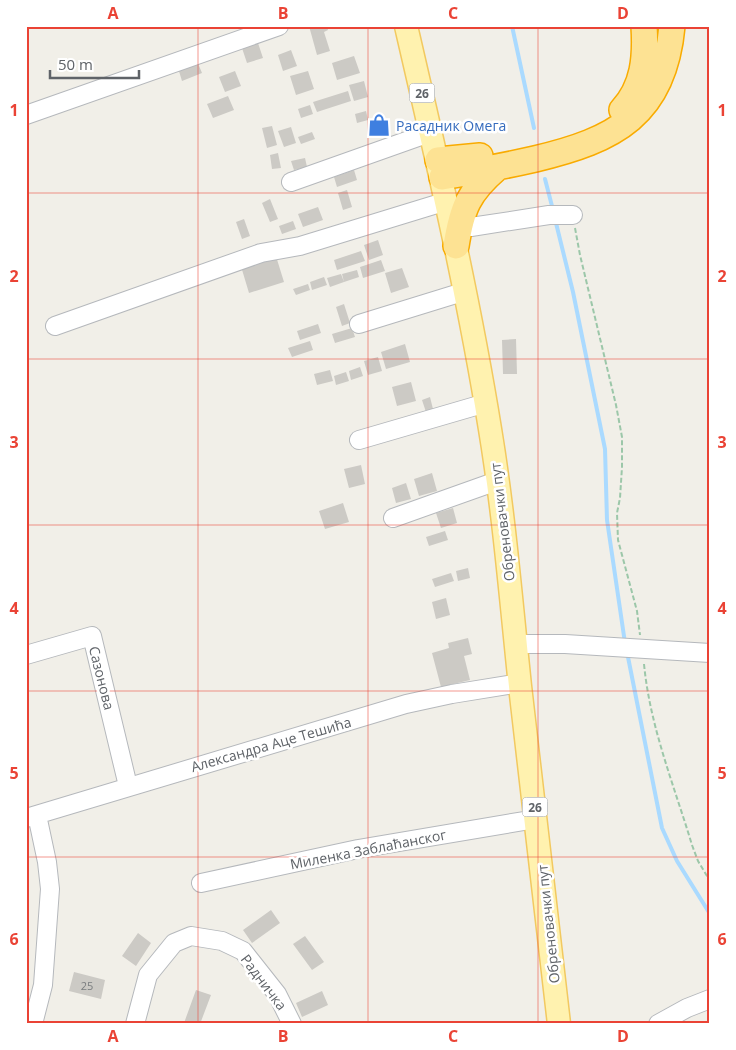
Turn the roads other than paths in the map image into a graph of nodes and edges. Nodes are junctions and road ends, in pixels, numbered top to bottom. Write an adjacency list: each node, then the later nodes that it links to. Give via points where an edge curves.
1 (279, 26): 5 (street)
2 (406, 26): 6 (main road, Обреновачки пут / 26)
3 (644, 26): 8 (highway, via 642,75 636,91 613,119 578,137 502,153)
4 (672, 26): 7 (highway, via 660,82 633,118 592,142)
5 (26, 115)
6 (432, 132): 8 (main road, Обреновачки пут / 26); 9 (street)
7 (497, 168): 8 (highway); 11 (highway, via 478,185 467,204)
8 (442, 179): 11 (main road, Обреновачки пут / 26); 14 (street, via 300,246 261,253)
9 (291, 182)
10 (562, 215): 11 (street, via 471,227)
11 (458, 235): 12 (main road, Обреновачки пут / 26)
12 (466, 291): 13 (street); 15 (main road, Обреновачки пут / 26)
13 (359, 324)
14 (55, 326)
15 (486, 403): 16 (street); 17 (main road, Обреновачки пут / 26)
16 (359, 440)
17 (497, 481): 18 (street); 19 (main road, Обреновачки пут / 26)
18 (392, 518)
19 (516, 644): 20 (street); 22 (main road, Обреновачки пут / 26)
20 (710, 653)
21 (26, 654): 23 (street, Сазонова, via 92,636)
22 (520, 683): 23 (street, Александра Аце Тешића, via 406,704); 25 (main road, Обреновачки пут / 26)
23 (128, 786): 24 (street, Александра Аце Тешића)
24 (32, 817): 28 (street, via 47,862 50,889 43,985)
25 (536, 819): 26 (street, Миленка Заблаћанског, via 358,849); 31 (main road, Обреновачки пут / 26)
26 (200, 883)
27 (710, 999): 32 (street)
28 (33, 1024)
29 (135, 1024): 30 (street, Радничка, via 148,975 174,943 191,936 222,941 242,952 277,994)
30 (292, 1024)
31 (559, 1024)
32 (658, 1024)

